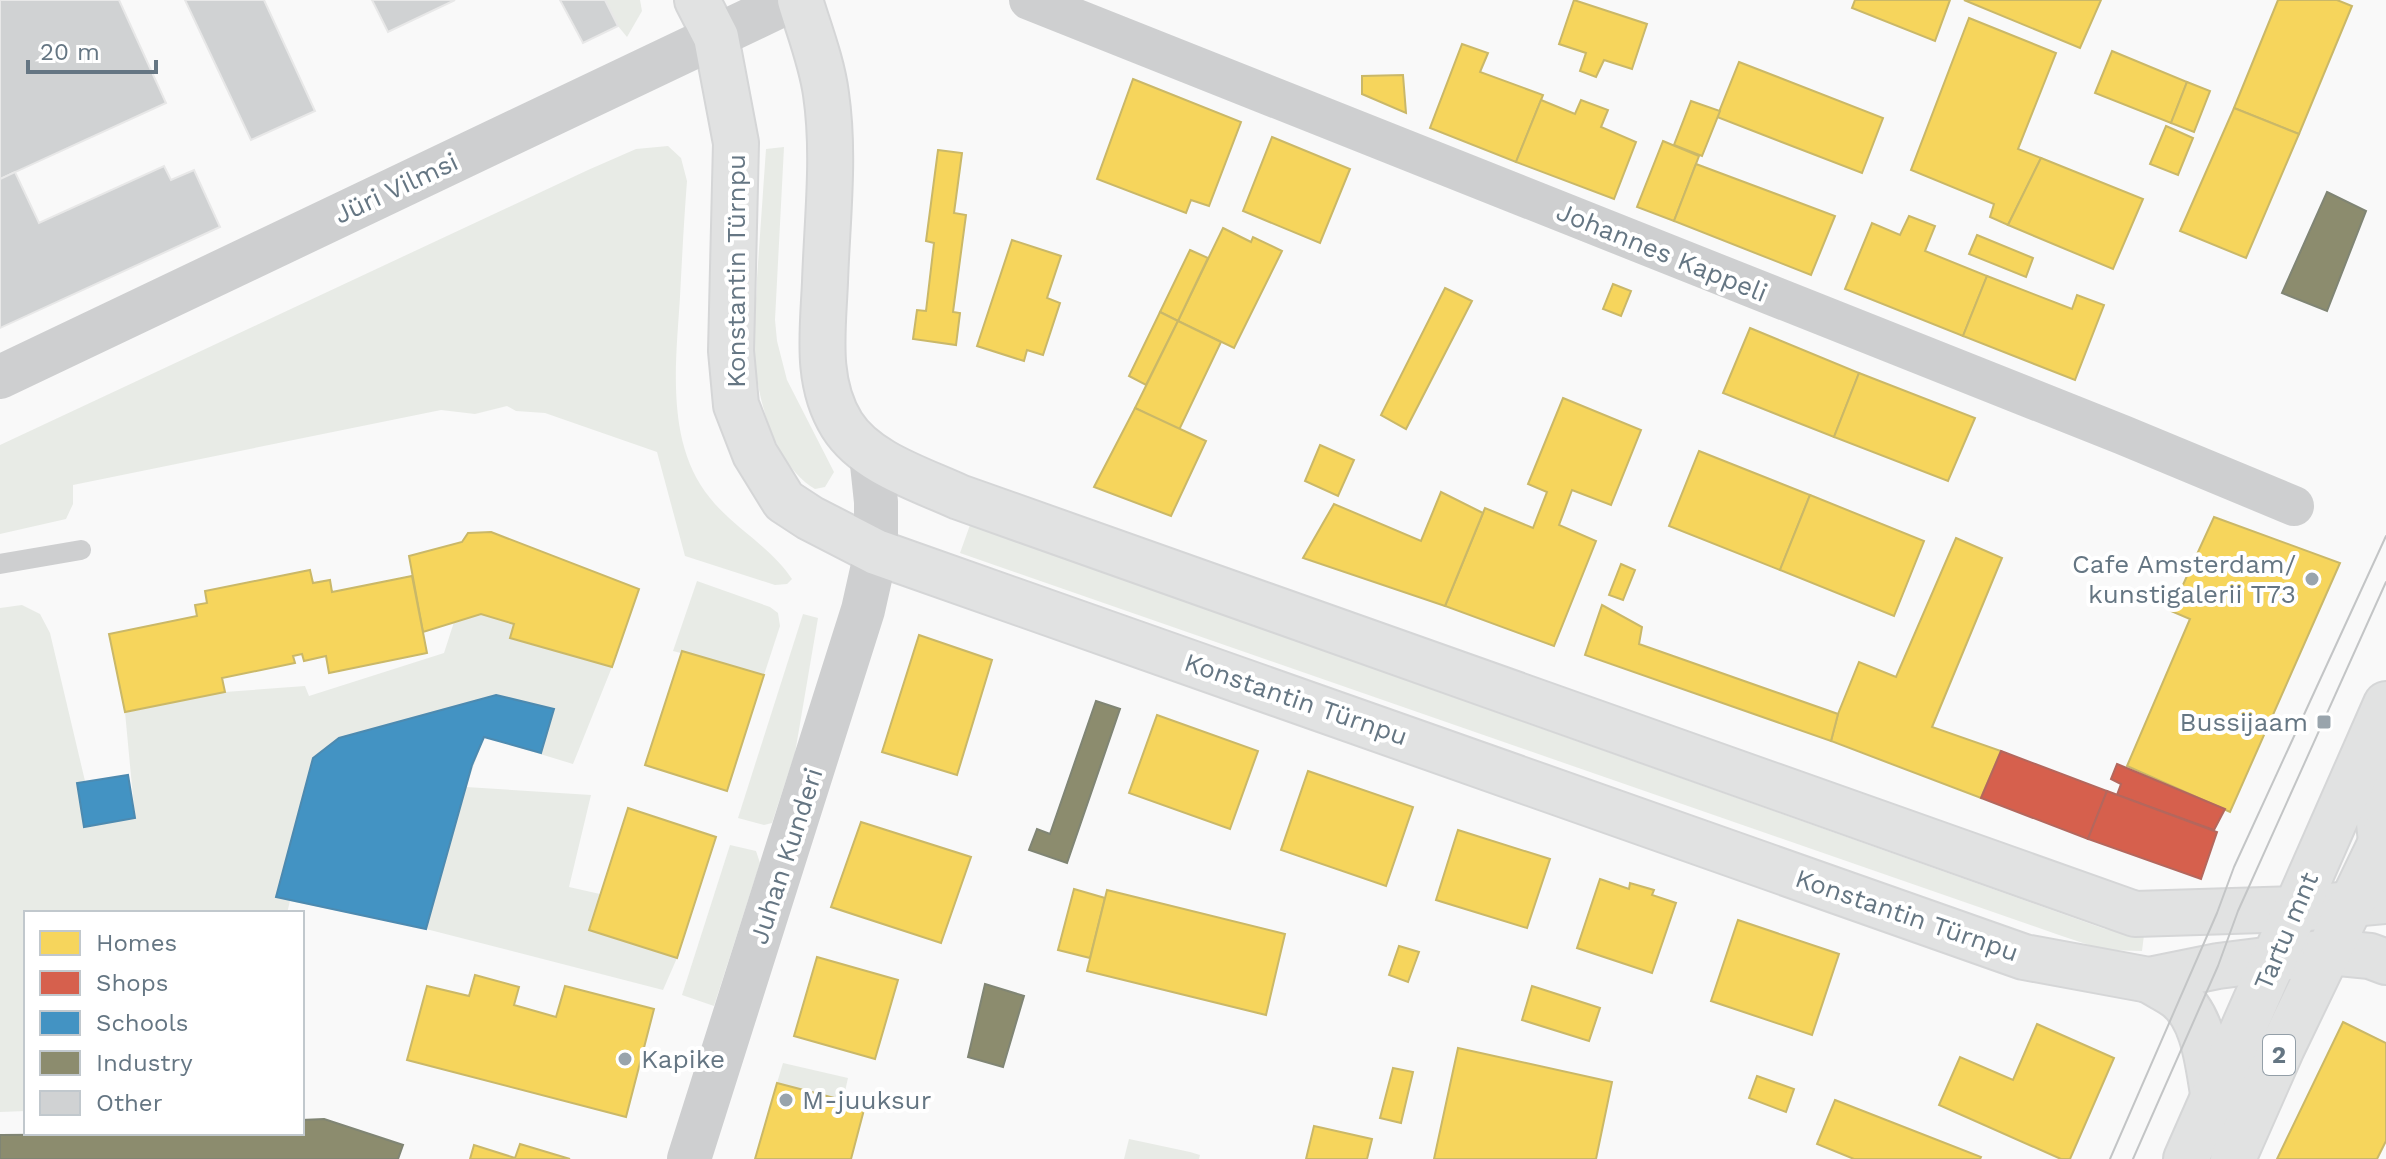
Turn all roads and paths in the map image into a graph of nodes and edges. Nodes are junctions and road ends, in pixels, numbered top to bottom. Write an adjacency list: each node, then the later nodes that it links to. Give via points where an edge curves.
1 (792, 0): 4 (street, Jüri Vilmsi)
2 (800, 0): 6 (main road, via 826,93 824,378 843,427)
3 (1029, 0): 7 (street, Johannes Kappeli)
4 (706, 19): 5 (street, Jüri Vilmsi); 9 (main road, Konstantin Türnpu, via 736,143 731,351 736,405 755,454 784,501)
5 (0, 377)
6 (871, 455): 9 (street, Juhan Kunderi); 15 (main road, via 959,497 2135,914)
7 (2294, 506)
8 (81, 550): 10 (lane)
9 (876, 552): 19 (main road, Konstantin Türnpu, via 2024,957); 21 (street, Juhan Kunderi, via 853,646)
10 (0, 564)
11 (2386, 704): 15 (main road, Tartu mnt / 2)
12 (2386, 774): 13 (main road, via 2378,813)
13 (2383, 837): 14 (main road, Tartu mnt / 2)
14 (2375, 897): 15 (main road); 16 (main road, Tartu mnt / 2)
15 (2296, 909): 17 (main road, Tartu mnt / 2)
16 (2329, 952): 17 (main road, Konstantin Türnpu); 18 (main road, Konstantin Türnpu); 23 (main road, Tartu mnt / 2)
17 (2275, 958): 19 (main road, Konstantin Türnpu); 20 (main road, Tartu mnt / 2)
18 (2386, 962)
19 (2149, 980): 20 (main road, via 2179,998 2194,1018)
20 (2214, 1099): 22 (main road, Tartu mnt / 2)
21 (689, 1159)
22 (2186, 1159)
23 (2233, 1159)

